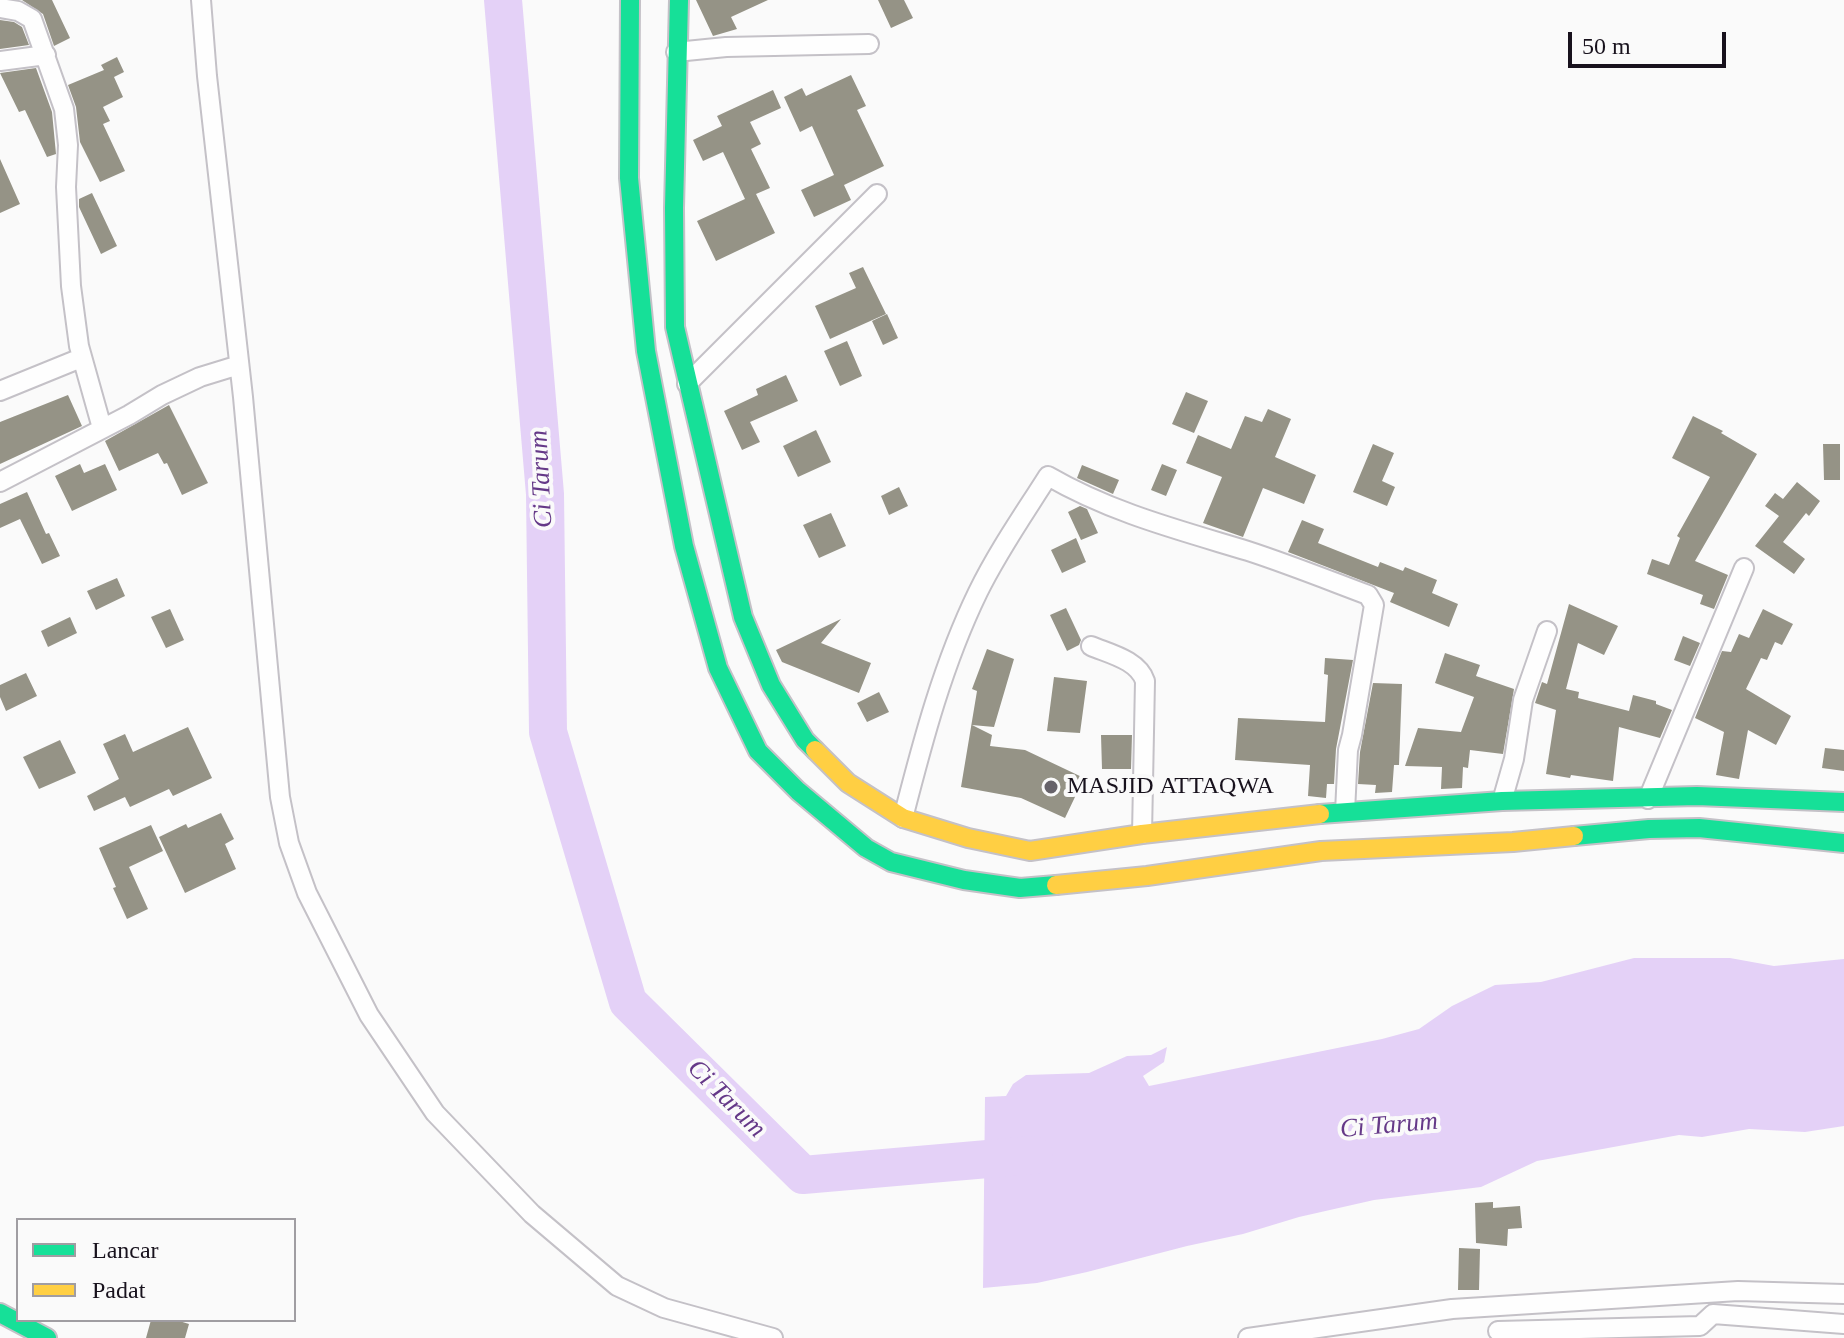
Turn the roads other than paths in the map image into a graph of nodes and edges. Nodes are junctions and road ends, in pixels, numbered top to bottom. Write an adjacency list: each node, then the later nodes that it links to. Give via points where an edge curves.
1 (201, 0): 11 (street)
2 (630, 0): 25 (street, via 632,210 646,351 684,546 718,668 758,751 866,848 891,862 1020,888 1321,851 1649,829 1699,828)
3 (679, 0): 6 (street)
4 (0, 8): 7 (street, via 32,19)
5 (869, 44): 6 (street)
6 (676, 52): 12 (street, via 675,327)
7 (46, 55): 8 (street); 10 (street, via 64,109 71,286)
8 (0, 61)
9 (877, 194): 12 (street)
10 (81, 358): 13 (street); 14 (street)
11 (239, 365): 14 (street, via 200,377); 31 (street, via 280,797 289,843 307,893 369,1015 435,1113 532,1214 617,1286 664,1308)
12 (687, 384): 23 (street, via 743,617 771,685 805,740 825,761 848,783)
13 (0, 391)
14 (102, 428): 15 (street)
15 (0, 482)
16 (1744, 568): 19 (street)
17 (1547, 631): 20 (street, via 1523,700)
18 (1091, 646): 24 (street, via 1135,665 1145,681)
19 (1648, 799): 20 (street); 21 (street)
20 (1502, 801): 22 (street)
21 (1844, 802)
22 (1345, 812): 23 (street, via 1348,750 1374,605 1368,595 1126,514 1048,476 973,604 933,705); 24 (street)
23 (903, 818): 24 (street, via 1025,851)
24 (1142, 834)
25 (1844, 843)
26 (1844, 1294): 32 (street, via 1738,1291 1452,1309)
27 (17, 1322): 30 (street)
28 (1844, 1324): 29 (street, via 1713,1314 1700,1326)
29 (1498, 1331)
30 (47, 1338)
31 (773, 1338)
32 (1248, 1338)

